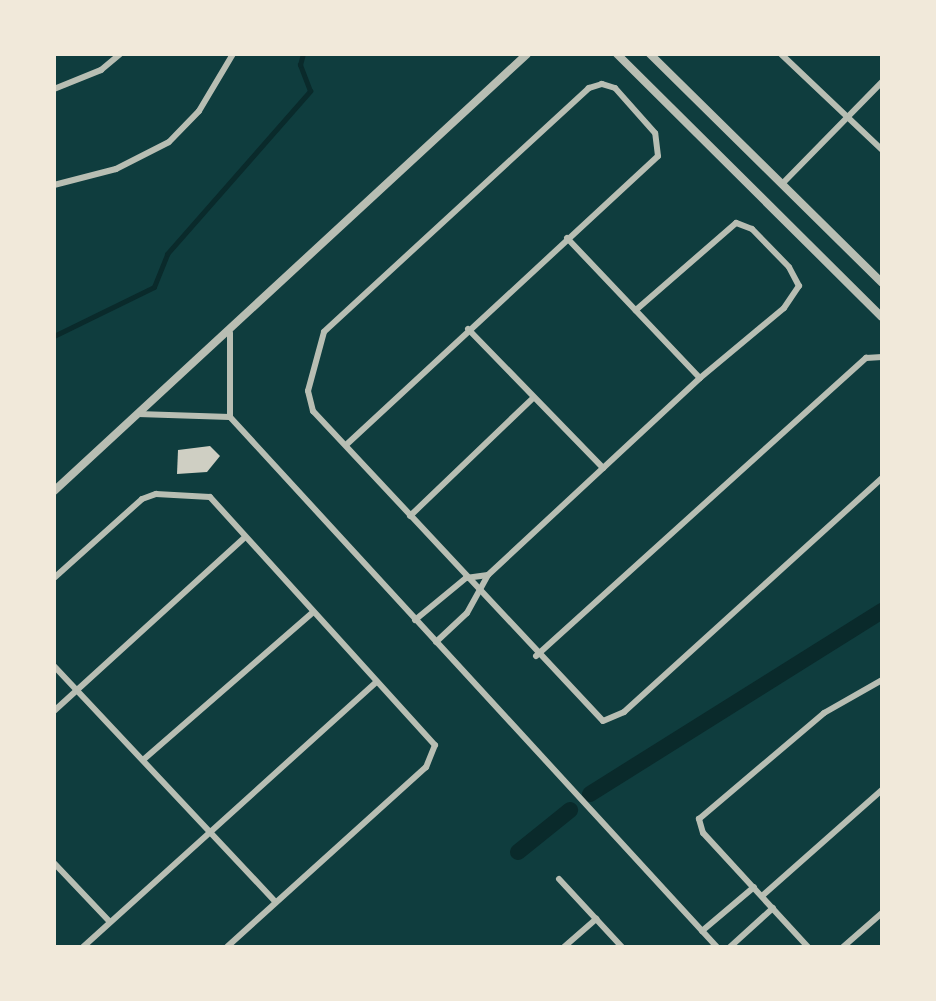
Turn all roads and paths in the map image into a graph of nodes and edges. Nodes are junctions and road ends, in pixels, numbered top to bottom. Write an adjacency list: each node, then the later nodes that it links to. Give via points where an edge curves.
1 (120, 54): 8 (street, via 101,70)
2 (233, 54): 12 (street, via 199,111 169,142 116,169)
3 (527, 54): 18 (street)
4 (617, 54): 16 (street)
5 (650, 54): 11 (street)
6 (781, 54): 9 (street)
7 (882, 82): 9 (street)
8 (54, 89)
9 (846, 119): 10 (street); 11 (street)
10 (882, 150)
11 (783, 184): 14 (street)
12 (54, 185)
13 (567, 238): 15 (street); 17 (street); 24 (street, via 653,164 661,146 615,88 602,84 589,88 324,332 313,358 310,402)
14 (882, 283)
15 (636, 310): 20 (street); 20 (street, via 736,223 752,229 789,267 799,286 784,308)
16 (882, 317)
17 (468, 329): 21 (street); 24 (street)
18 (230, 333): 22 (street); 23 (street)
19 (879, 356): 37 (street)
20 (700, 378): 25 (street)
21 (533, 398): 25 (street); 28 (street)
22 (138, 414): 23 (street); 27 (street)
23 (230, 417): 35 (street)
24 (346, 446): 28 (street)
25 (603, 468): 30 (street)
26 (882, 478): 37 (street, via 624,712 603,721)
27 (54, 491)
28 (410, 516): 32 (street)
29 (244, 538): 31 (street, via 201,493 142,499); 34 (street); 41 (street)
30 (488, 575): 32 (street); 33 (street)
31 (54, 578)
32 (466, 578): 33 (street); 35 (street)
33 (481, 592): 36 (street); 37 (street)
34 (313, 612): 40 (street); 43 (street)
35 (415, 620): 36 (street)
36 (436, 642): 55 (street)
37 (536, 656)
38 (54, 666): 41 (street)
39 (882, 680): 48 (street, via 825,713 704,812 699,824)
40 (376, 682): 45 (street); 50 (street, via 435,745 435,753)
41 (76, 690): 42 (street); 43 (street)
42 (54, 711)
43 (143, 760): 45 (street)
44 (882, 790): 49 (street)
45 (210, 831): 50 (street); 54 (street)
46 (54, 863): 54 (street)
47 (559, 879): 53 (street)
48 (754, 887): 49 (street); 55 (street)
49 (762, 896): 51 (street)
50 (276, 902): 57 (street)
51 (773, 908): 61 (street); 62 (street)
52 (882, 913): 63 (street)
53 (596, 919): 58 (street); 59 (street)
54 (110, 922): 56 (street)
55 (702, 931): 60 (street)
56 (83, 947)
57 (227, 947)
58 (564, 947)
59 (622, 947)
60 (717, 947)
61 (730, 947)
62 (808, 947)
63 (843, 947)

